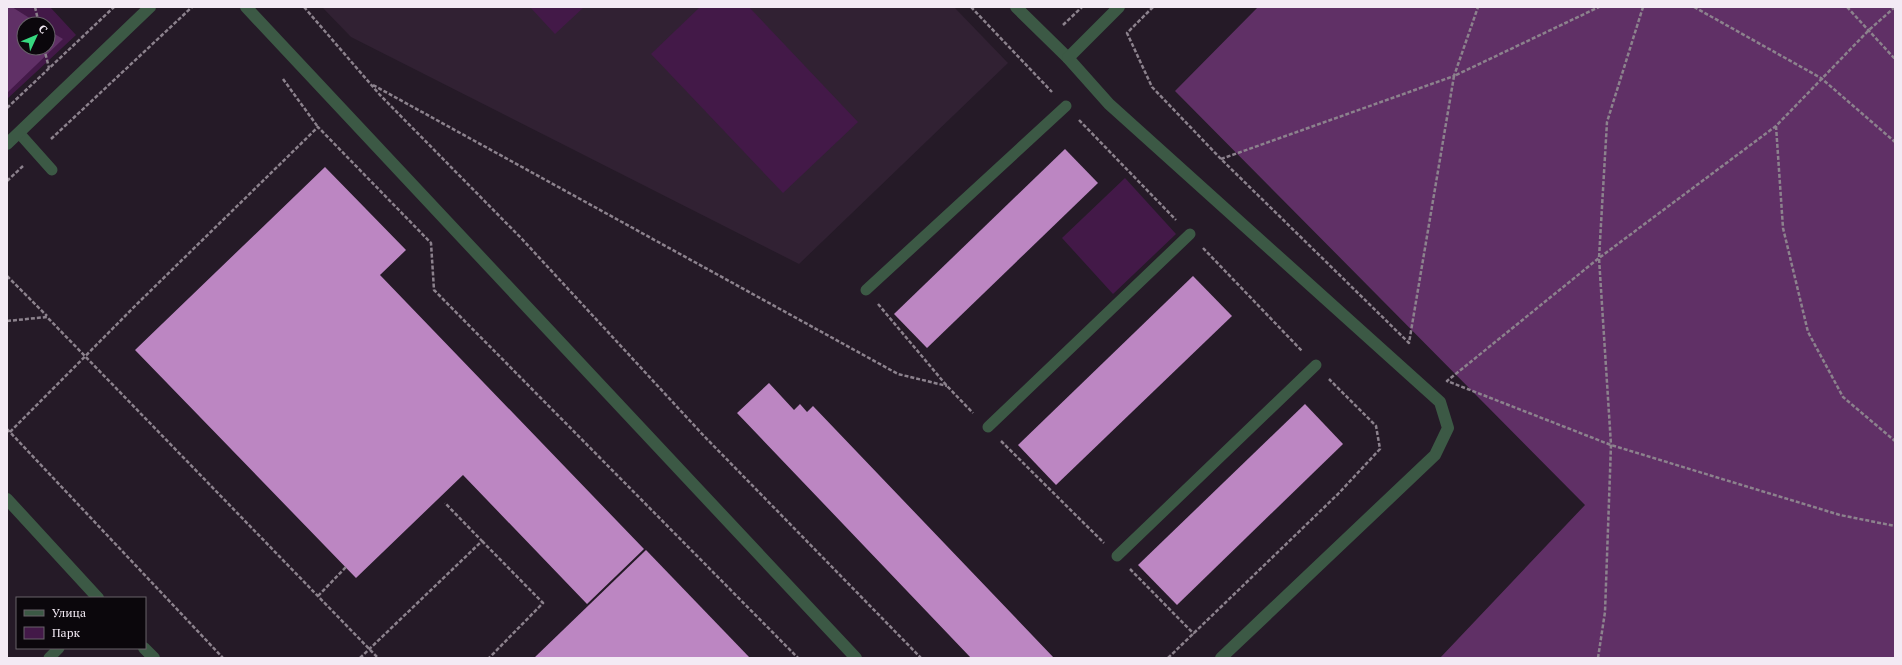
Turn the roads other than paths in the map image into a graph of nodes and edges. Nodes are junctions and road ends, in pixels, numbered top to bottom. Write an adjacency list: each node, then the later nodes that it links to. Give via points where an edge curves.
1 (150, 7): 7 (street)
2 (246, 7): 21 (street)
3 (1016, 7): 5 (street)
4 (1119, 7): 5 (street)
5 (1068, 58): 22 (street, via 1109,104 1440,402 1448,428 1435,455)
6 (1066, 106): 11 (lane)
7 (18, 133): 8 (street); 9 (lane)
8 (7, 144)
9 (52, 170)
10 (1190, 234): 13 (lane)
11 (866, 290)
12 (1316, 365): 15 (lane)
13 (988, 427)
14 (7, 499): 16 (street)
15 (1117, 556)
16 (97, 597)
17 (58, 649): 19 (lane)
18 (145, 649): 20 (street)
19 (49, 658)
20 (154, 658)
21 (856, 658)
22 (1221, 658)

